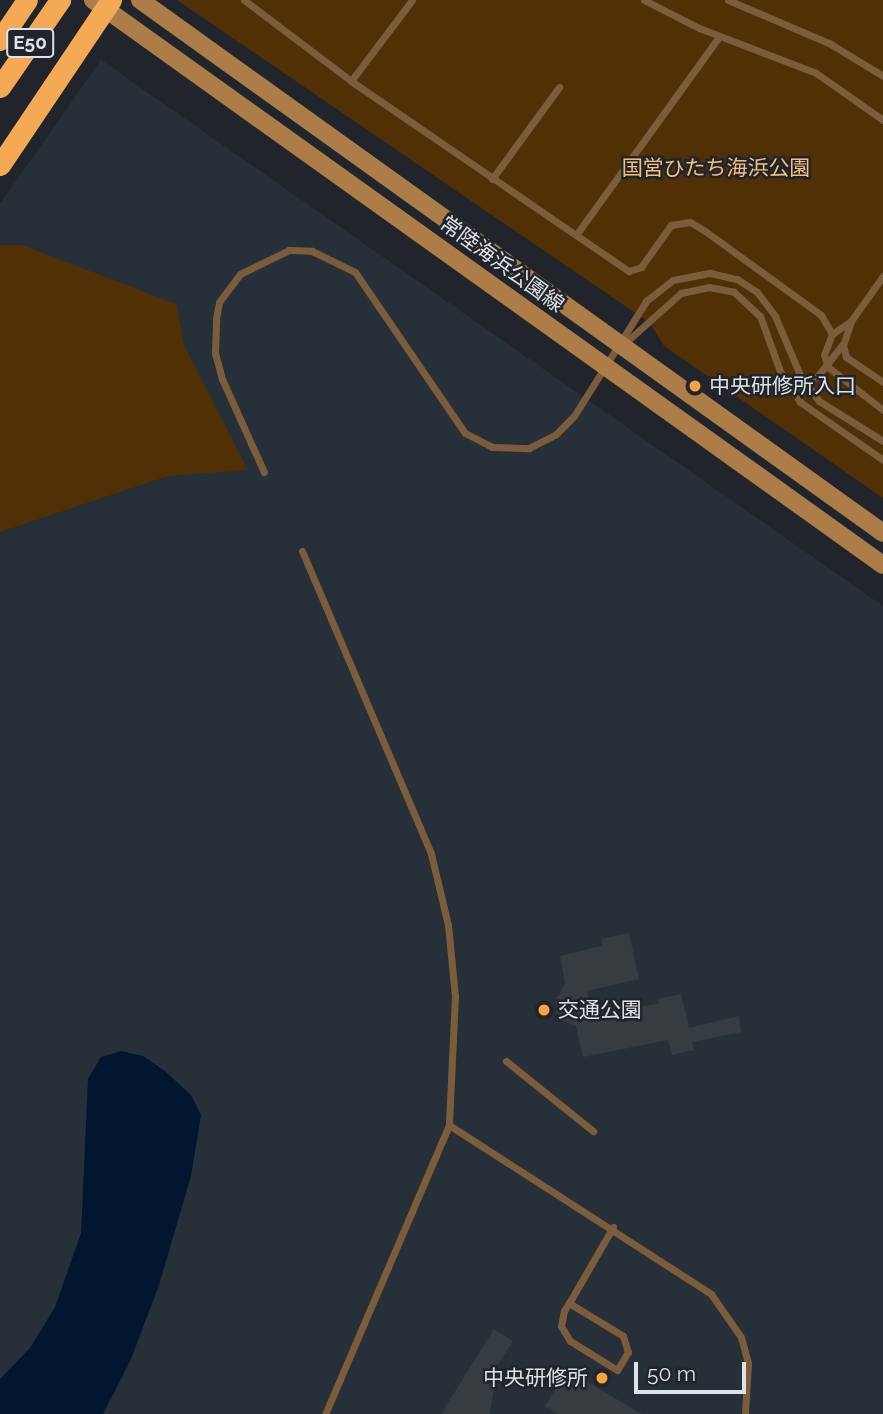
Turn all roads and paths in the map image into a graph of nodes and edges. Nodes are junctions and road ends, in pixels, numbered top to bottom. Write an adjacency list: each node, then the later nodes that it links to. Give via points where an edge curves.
1 (27, 0): 10 (highway, E50)
2 (60, 0): 13 (highway, E50)
3 (140, 0): 23 (main road, 常陸海浜公園線)
4 (244, 0): 12 (lane)
5 (412, 0): 12 (lane)
6 (644, 0): 9 (lane)
7 (728, 0): 11 (lane, via 829,43)
8 (103, 3): 16 (highway); 25 (main road, 常陸海浜公園線)
9 (719, 37): 15 (lane, via 816,73); 18 (lane)
10 (0, 40)
11 (883, 76)
12 (351, 81): 17 (lane)
13 (0, 87)
14 (559, 87): 17 (lane)
15 (883, 120)
16 (0, 165)
17 (492, 179): 18 (lane)
18 (576, 235): 21 (lane, via 636,271 671,225 690,222 821,315)
19 (883, 276): 20 (lane)
20 (850, 321): 21 (lane); 22 (lane)
21 (832, 334): 24 (lane, via 824,355)
22 (843, 345): 24 (lane); 26 (lane, via 846,357)
23 (622, 346): 25 (lane); 27 (lane, via 646,301 658,289 695,274 726,275 747,284 765,300); 28 (lane, via 681,293 709,286 724,289 745,299 760,316); 33 (main road, 常陸海浜公園線)
24 (828, 367): 27 (lane); 29 (lane)
25 (607, 368): 32 (lane, via 574,416 556,433 529,448 492,447 465,433 355,272 312,251 275,253 240,274 219,302 215,318 215,354 222,379); 35 (main road, 常陸海浜公園線)
26 (883, 382)
27 (806, 385): 28 (lane); 30 (lane, via 838,416)
28 (790, 390): 31 (lane, via 815,416)
29 (883, 410)
30 (883, 441)
31 (883, 460)
32 (264, 472)
33 (883, 533)
34 (302, 551): 37 (lane, via 417,817 442,891 455,996)
35 (883, 565)
36 (506, 1061): 38 (lane)
37 (449, 1125): 39 (lane); 41 (lane)
38 (593, 1131)
39 (613, 1227): 40 (lane); 42 (lane, via 689,1276 730,1315 748,1363)
40 (569, 1303): 40 (lane, via 623,1336 628,1352 617,1370 564,1335 562,1317)
41 (325, 1414)
42 (745, 1414)

